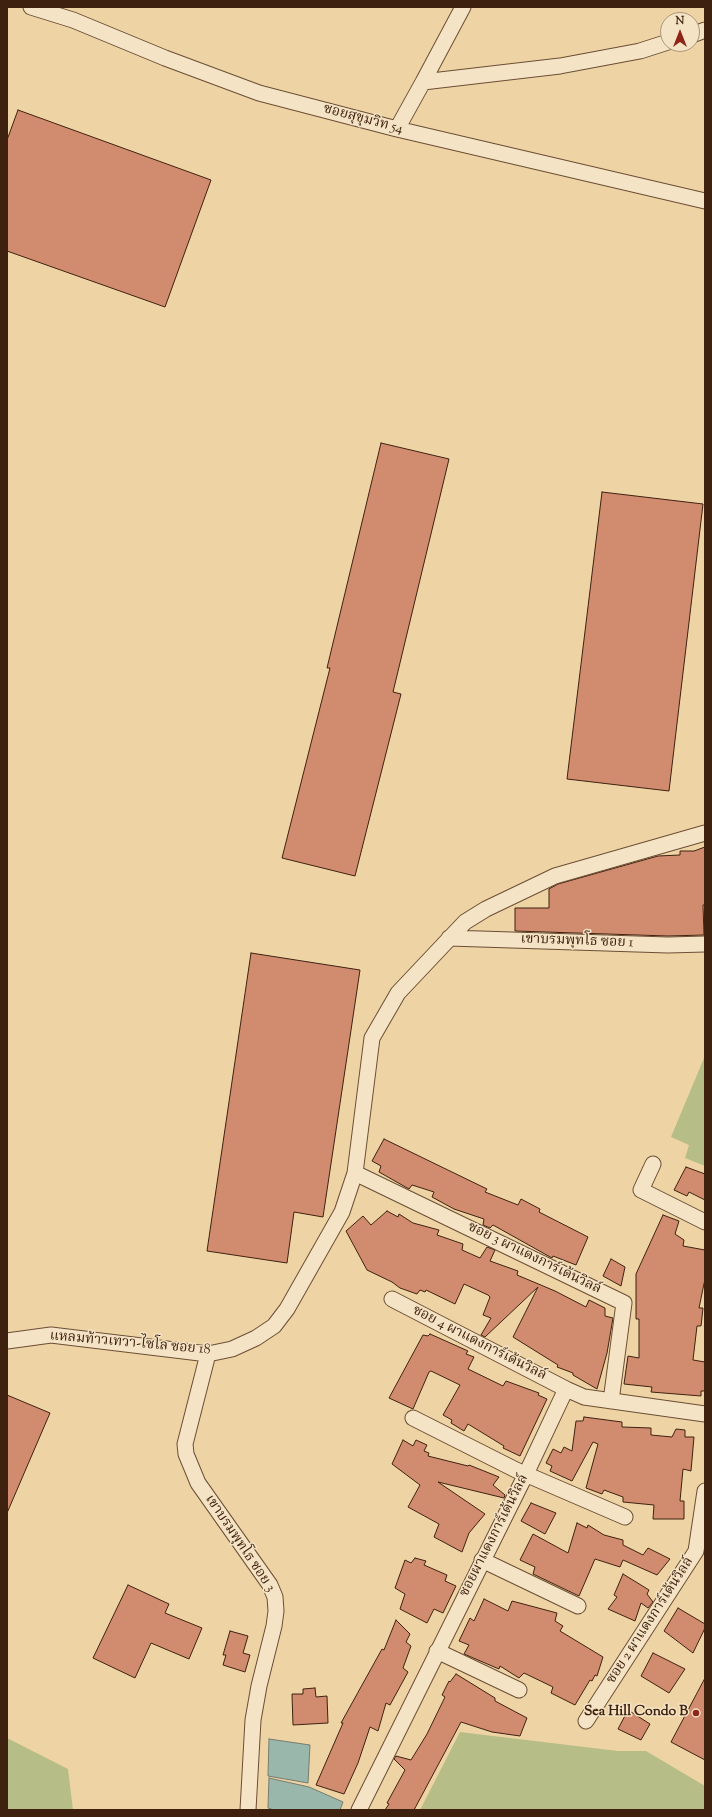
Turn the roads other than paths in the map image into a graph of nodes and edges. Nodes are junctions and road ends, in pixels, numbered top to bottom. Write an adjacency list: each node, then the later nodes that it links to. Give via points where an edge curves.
1 (30, 7): 5 (street, ซอยสุขุมวิท 54, via 73,20 259,93)
2 (463, 7): 4 (street)
3 (660, 45): 4 (street, via 640,51 560,66)
4 (424, 82): 5 (street)
5 (398, 129): 6 (street, ซอยสุขุมวิท 54)
6 (705, 201)
7 (705, 833): 8 (street, แหลมท้าวเทวา-ไซโล ซอย 18, via 555,876 486,909 465,922)
8 (449, 938): 9 (street, เขาบรมพุทโธ ซอย 1); 11 (street, แหลมท้าวเทวา-ไซโล ซอย 18, via 398,993 372,1038)
9 (705, 944)
10 (653, 1164): 12 (street, via 641,1190)
11 (355, 1173): 15 (street, แหลมท้าวเทวา-ไซโล ซอย 18, via 342,1212 287,1309 274,1326 232,1349); 17 (street, ซอย 3 ผาแดงการ์เด้นวิลล์, via 624,1303)
12 (705, 1222)
13 (392, 1299): 16 (street, ซอย 4 ผาแดงการ์เด้นวิลล์)
14 (7, 1341): 15 (street, แหลมท้าวเทวา-ไซโล ซอย 18, via 51,1335)
15 (208, 1354): 28 (street, เขาบรมพุทโธ ซอย 3, via 186,1444 186,1454 198,1483 270,1585 275,1597 274,1626 253,1720)
16 (566, 1388): 17 (street, via 584,1397); 20 (street, ซอยผาแดงการ์เด้นวิลล์)
17 (612, 1401): 18 (street)
18 (705, 1414)
19 (413, 1418): 20 (street)
20 (526, 1474): 22 (street); 23 (street, ซอยผาแดงการ์เด้นวิลล์)
21 (705, 1491): 27 (street, ซอย 2 ผาแดงการ์เด้นวิลล์, via 696,1551)
22 (625, 1517)
23 (482, 1560): 24 (street); 25 (street, ซอยผาแดงการ์เด้นวิลล์)
24 (578, 1606)
25 (437, 1651): 26 (street); 29 (street, ซอยผาแดงการ์เด้นวิลล์)
26 (519, 1690)
27 (586, 1721)
28 (248, 1810)
29 (359, 1810)

